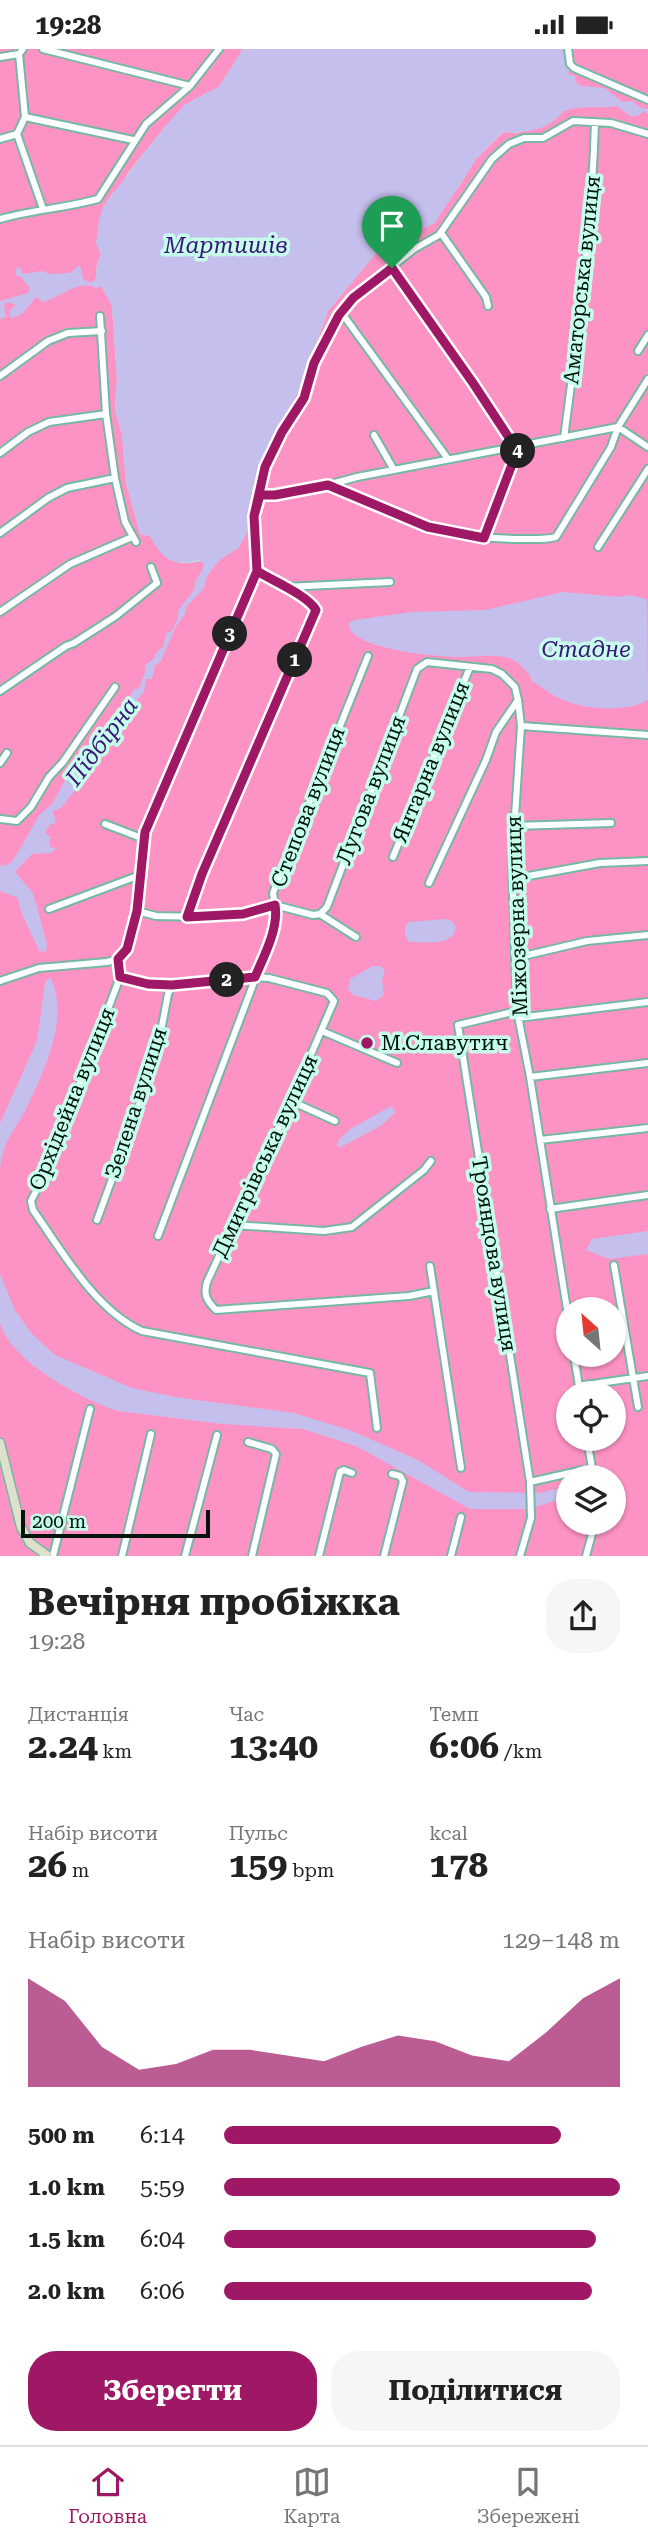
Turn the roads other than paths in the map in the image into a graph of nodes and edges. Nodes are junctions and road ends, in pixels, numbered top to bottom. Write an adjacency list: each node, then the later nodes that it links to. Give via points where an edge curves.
1 (43, 49): 6 (street)
2 (219, 49): 6 (street)
3 (568, 49): 7 (street, via 575,68)
4 (21, 52): 5 (street); 8 (street)
5 (0, 57)
6 (190, 86): 13 (street)
7 (648, 100)
8 (24, 117): 10 (street); 13 (street)
9 (595, 122): 11 (street); 16 (street, via 573,121 543,138 509,144 492,159); 29 (street, Аматорська вулиця, via 593,197)
10 (17, 134): 12 (street); 14 (street)
11 (648, 134)
12 (0, 139)
13 (133, 140): 14 (street, via 97,199)
14 (43, 209): 15 (street)
15 (0, 219)
16 (441, 233): 17 (street); 18 (street)
17 (392, 268): 19 (street); 30 (street)
18 (488, 306)
19 (341, 312): 33 (street); 38 (street, via 314,363 304,398 265,467)
20 (100, 316): 21 (street)
21 (102, 331): 24 (street, via 68,333 48,341); 26 (street)
22 (648, 335): 23 (street)
23 (638, 351)
24 (0, 376)
25 (648, 379): 27 (street)
26 (106, 414): 32 (street, via 48,422); 36 (street)
27 (618, 427): 29 (street); 31 (street); 40 (street, via 611,447 556,537)
28 (374, 435): 35 (street)
29 (564, 438): 30 (street)
30 (517, 447): 33 (street); 40 (street)
31 (648, 447)
32 (0, 453)
33 (448, 459): 35 (street)
34 (648, 469): 41 (street)
35 (394, 470): 37 (street)
36 (115, 478): 39 (street, via 67,488); 46 (street, via 134,540 70,564)
37 (328, 485): 38 (street); 40 (street, via 428,527)
38 (260, 495): 43 (street, via 254,516)
39 (0, 533)
40 (484, 538)
41 (598, 547)
42 (151, 567): 50 (street, via 156,583 116,616)
43 (257, 571): 45 (street); 60 (street)
44 (390, 582): 45 (street)
45 (283, 587): 70 (street, via 316,610)
46 (0, 612)
47 (368, 656): 66 (street, Степова вулиця, via 273,893)
48 (470, 667): 51 (street, Міжозерна вулиця, via 492,669 507,678); 61 (street, Янтарна вулиця); 69 (street, Лугова вулиця, via 420,665 327,907)
49 (115, 687): 56 (street, via 25,814 17,821)
50 (0, 691)
51 (518, 700): 52 (street, Міжозерна вулиця); 65 (street, via 496,732)
52 (521, 726): 53 (street); 59 (street, Міжозерна вулиця)
53 (648, 735)
54 (8, 753): 55 (street)
55 (0, 762)
56 (0, 819)
57 (611, 823): 59 (street)
58 (105, 824): 60 (street)
59 (513, 826): 64 (street, Міжозерна вулиця)
60 (144, 839): 63 (street)
61 (393, 857)
62 (648, 861): 64 (street, via 600,863)
63 (140, 875): 67 (street); 68 (street)
64 (512, 880): 73 (street, Міжозерна вулиця)
65 (429, 883)
66 (275, 905): 69 (street); 70 (street, via 243,914); 76 (street, Степова вулиця, via 268,945)
67 (49, 909)
68 (137, 911): 70 (street); 74 (street, via 127,949)
69 (320, 914): 72 (street)
70 (187, 917)
71 (648, 935): 73 (street, via 587,941)
72 (356, 937)
73 (515, 958): 80 (street, Міжозерна вулиця)
74 (118, 959): 75 (street, Орхідейна вулиця); 77 (street, via 39,968)
75 (120, 977): 78 (street, Дмитрівська вулиця); 104 (street, Орхідейна вулиця, via 50,1164 31,1201 33,1210 63,1255 130,1326 370,1373)
76 (255, 977): 78 (street, Дмитрівська вулиця); 81 (street, Дмитрівська вулиця, via 332,997); 94 (street, Степова вулиця)
77 (0, 981)
78 (172, 985): 92 (street, Зелена вулиця, via 142,1097)
79 (648, 1002): 80 (street)
80 (518, 1014): 84 (street, Міжозерна вулиця); 114 (street, Трояндова вулиця, via 458,1025)
81 (322, 1031): 82 (street); 85 (street, Дмитрівська вулиця)
82 (397, 1063)
83 (648, 1063): 84 (street)
84 (530, 1077): 88 (street, Міжозерна вулиця)
85 (291, 1101): 86 (street); 93 (street, Дмитрівська вулиця)
86 (335, 1121)
87 (648, 1128): 88 (street)
88 (540, 1140): 91 (street, Міжозерна вулиця)
89 (431, 1161): 93 (street, via 352,1227 324,1231)
90 (648, 1195): 91 (street)
91 (550, 1209): 98 (street, Міжозерна вулиця)
92 (97, 1220)
93 (234, 1225): 97 (street, Дмитрівська вулиця, via 205,1288 207,1301 216,1310)
94 (158, 1236)
95 (614, 1265): 100 (street)
96 (430, 1266): 97 (street)
97 (434, 1291): 110 (street)
98 (565, 1297)
99 (648, 1375): 100 (street)
100 (634, 1378): 101 (street); 102 (street)
101 (620, 1381)
102 (638, 1407)
103 (90, 1409): 118 (street)
104 (377, 1428)
105 (151, 1434): 119 (street)
106 (217, 1435): 120 (street)
107 (248, 1442): 121 (street, via 276,1454)
108 (0, 1443): 113 (street)
109 (589, 1451): 114 (street, via 592,1468)
110 (461, 1468)
111 (352, 1473): 122 (street, via 341,1472)
112 (392, 1473): 123 (street, via 402,1481)
113 (4, 1480): 117 (street)
114 (530, 1482): 125 (street, Трояндова вулиця, via 531,1518)
115 (461, 1517): 124 (street)
116 (592, 1535): 126 (street)
117 (34, 1552): 118 (street)
118 (50, 1556)
119 (122, 1556)
120 (185, 1556)
121 (252, 1556)
122 (319, 1556)
123 (384, 1556)
124 (451, 1556)
125 (520, 1556)
126 (586, 1556)

